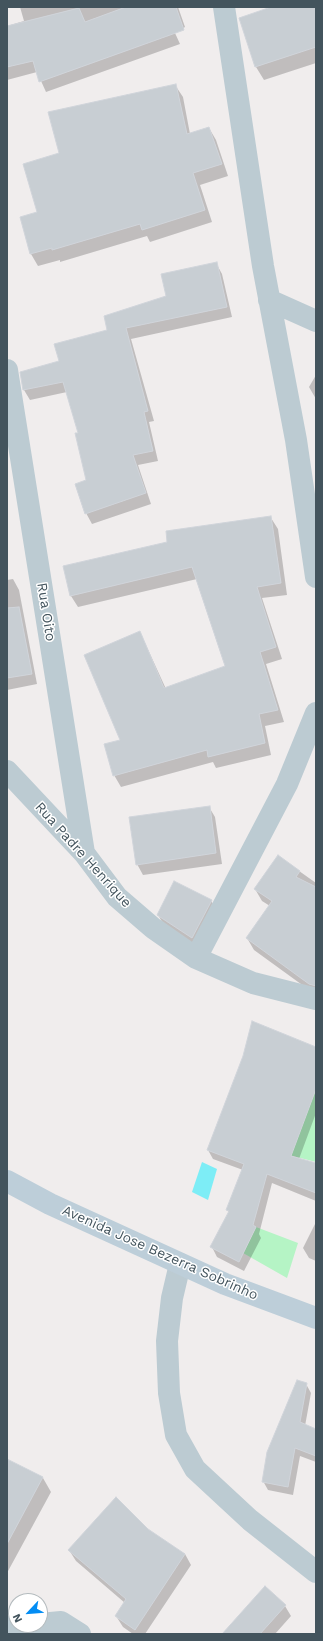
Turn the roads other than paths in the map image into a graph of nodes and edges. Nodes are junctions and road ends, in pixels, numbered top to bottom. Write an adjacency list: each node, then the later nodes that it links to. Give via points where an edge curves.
1 (224, 7): 2 (street)
2 (269, 300): 3 (street); 5 (street, via 296,440)
3 (316, 321)
4 (7, 370): 8 (street, Rua Oito)
5 (316, 577)
6 (316, 713): 9 (street, via 287,784)
7 (7, 771): 8 (street, Rua Padre Henrique)
8 (84, 853): 9 (street, Rua Padre Henrique, via 118,897 153,928)
9 (196, 958): 10 (street, Rua Padre Henrique, via 253,983)
10 (316, 999)
11 (7, 1181): 12 (main road, Avenida Jose Bezerra Sobrinho, via 50,1204)
12 (180, 1264): 13 (main road, Avenida Jose Bezerra Sobrinho); 14 (street, via 172,1298 167,1341 168,1393 176,1435 195,1469 250,1520)
13 (316, 1318)
14 (316, 1572)
15 (48, 1623): 16 (street, via 60,1622)
16 (80, 1634)

